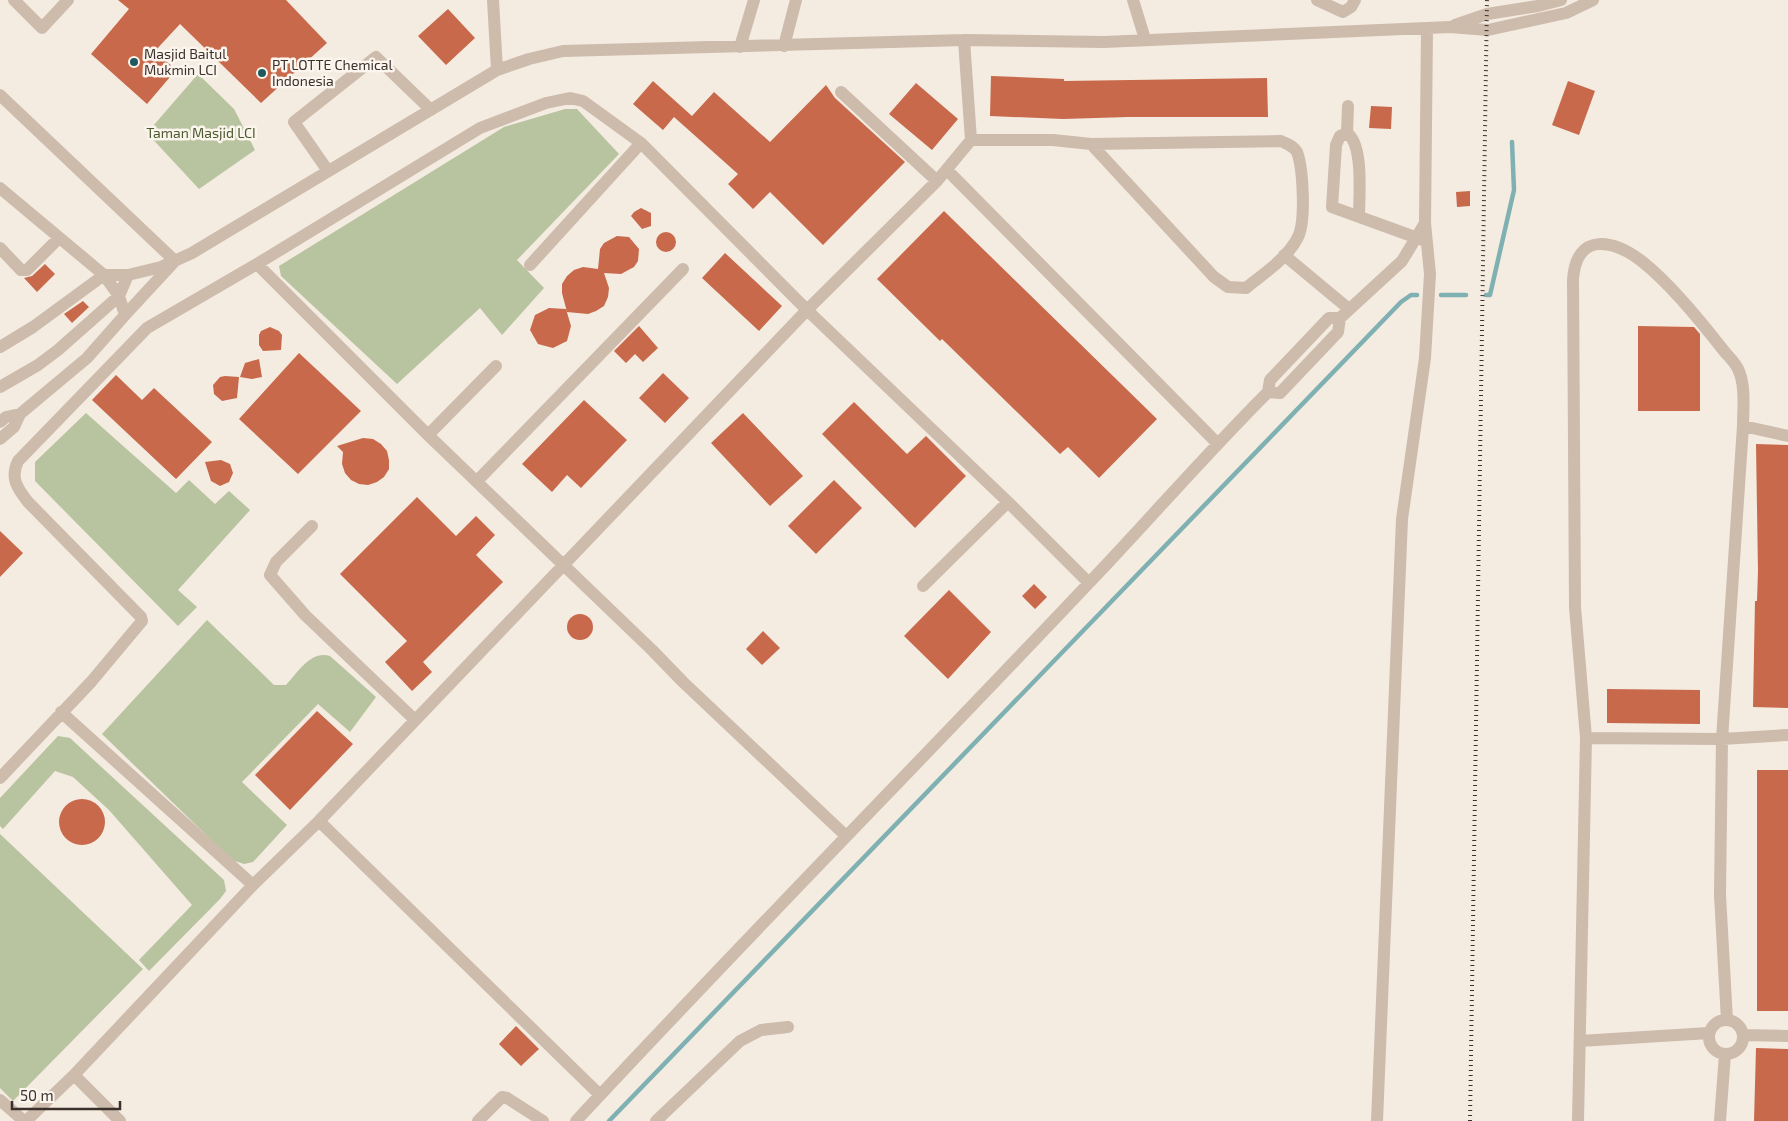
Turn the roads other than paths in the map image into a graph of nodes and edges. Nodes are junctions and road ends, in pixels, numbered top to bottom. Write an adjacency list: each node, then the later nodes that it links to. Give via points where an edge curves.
1 (14, 0): 2 (street, via 42,28)
2 (68, 0)
3 (494, 0): 17 (street)
4 (754, 0): 16 (street)
5 (796, 0): 15 (street)
6 (1133, 0): 14 (street)
7 (1316, 0): 8 (street, via 1343,12)
8 (1355, 0)
9 (1561, 0): 11 (street, via 1487,14)
10 (1593, 0): 11 (street, via 1566,13 1488,30)
11 (1450, 27): 12 (street)
12 (1427, 29): 14 (street); 32 (street, via 1425,223)
13 (964, 40): 14 (street); 15 (street); 23 (street)
14 (1145, 40)
15 (784, 46): 16 (street)
16 (740, 47): 17 (street, via 563,51)
17 (497, 70): 21 (street)
18 (841, 92): 28 (street)
19 (0, 95): 35 (street)
20 (1348, 106): 22 (street)
21 (431, 110): 27 (street); 27 (street, via 376,57 294,122)
22 (1348, 133): 30 (street, via 1358,150); 30 (street, via 1340,136 1336,145 1331,204 1335,209)
23 (971, 140): 25 (street, via 1053,140); 26 (street)
24 (641, 142): 36 (street, via 583,101 570,98 546,103 480,128); 37 (street); 42 (street)
25 (1091, 144): 34 (street, via 1214,277 1228,287 1246,288); 34 (street, via 1281,142 1291,146 1297,152 1304,200 1298,237)
26 (947, 170): 28 (street); 54 (street)
27 (328, 171): 35 (street)
28 (937, 181): 42 (street)
29 (0, 188): 31 (street)
30 (1359, 217): 32 (street)
31 (58, 238): 33 (street, via 27,270 21,270); 39 (street)
32 (1422, 240): 43 (street); 86 (street, via 1430,274 1425,358 1399,557)
33 (0, 248)
34 (1284, 254): 43 (street)
35 (175, 261): 40 (street); 44 (street)
36 (257, 264): 51 (street); 61 (street, via 146,328 18,461 14,470 16,487 28,502 142,621)
37 (530, 265)
38 (683, 268): 55 (street)
39 (104, 275): 40 (street); 41 (street); 45 (street)
40 (128, 275): 41 (street)
41 (119, 296): 44 (street); 47 (street, via 38,365)
42 (807, 310): 56 (street); 58 (street)
43 (1345, 313): 54 (street, via 1338,332 1300,373 1280,393 1268,392)
44 (125, 315): 48 (street, via 87,358)
45 (0, 347)
46 (496, 366): 51 (street)
47 (0, 387)
48 (20, 414): 49 (street); 53 (street, via 14,427)
49 (0, 422)
50 (1743, 426): 52 (street); 64 (street, via 1743,395 1738,370 1682,302 1643,263 1617,248 1588,246 1580,253 1574,262 1573,280 1574,608); 65 (street)
51 (428, 436): 55 (street)
52 (1788, 436)
53 (0, 439)
54 (1217, 443): 59 (street)
55 (477, 481): 58 (street)
56 (1008, 502): 59 (street); 60 (street)
57 (312, 526): 62 (street, via 276,562 270,575 304,615)
58 (564, 566): 62 (street); 68 (street)
59 (1089, 583): 68 (street)
60 (923, 586)
61 (61, 712): 66 (street); 69 (street)
62 (414, 719): 67 (street)
63 (1788, 735): 65 (street)
64 (1586, 738): 65 (street); 75 (street)
65 (1722, 739): 70 (street, via 1720,895)
66 (0, 778)
67 (319, 821): 69 (street); 78 (street)
68 (846, 835): 78 (street)
69 (253, 884): 77 (street)
70 (1727, 1020): 72 (street, via 1716,1023); 73 (street, via 1738,1025)
71 (788, 1027): 85 (street, via 761,1030 740,1041)
72 (1709, 1033): 75 (street); 76 (street, via 1714,1050)
73 (1743, 1035): 74 (street); 76 (street, via 1740,1047)
74 (1788, 1036)
75 (1580, 1041): 87 (street)
76 (1725, 1054): 88 (street)
77 (74, 1075): 80 (street); 81 (street)
78 (600, 1095): 84 (street)
79 (0, 1100): 80 (street)
80 (25, 1121)
81 (120, 1121)
82 (478, 1121): 83 (street, via 502,1098 508,1098)
83 (543, 1121)
84 (576, 1121)
85 (656, 1121)
86 (1377, 1121)
87 (1578, 1121)
88 (1720, 1121)

